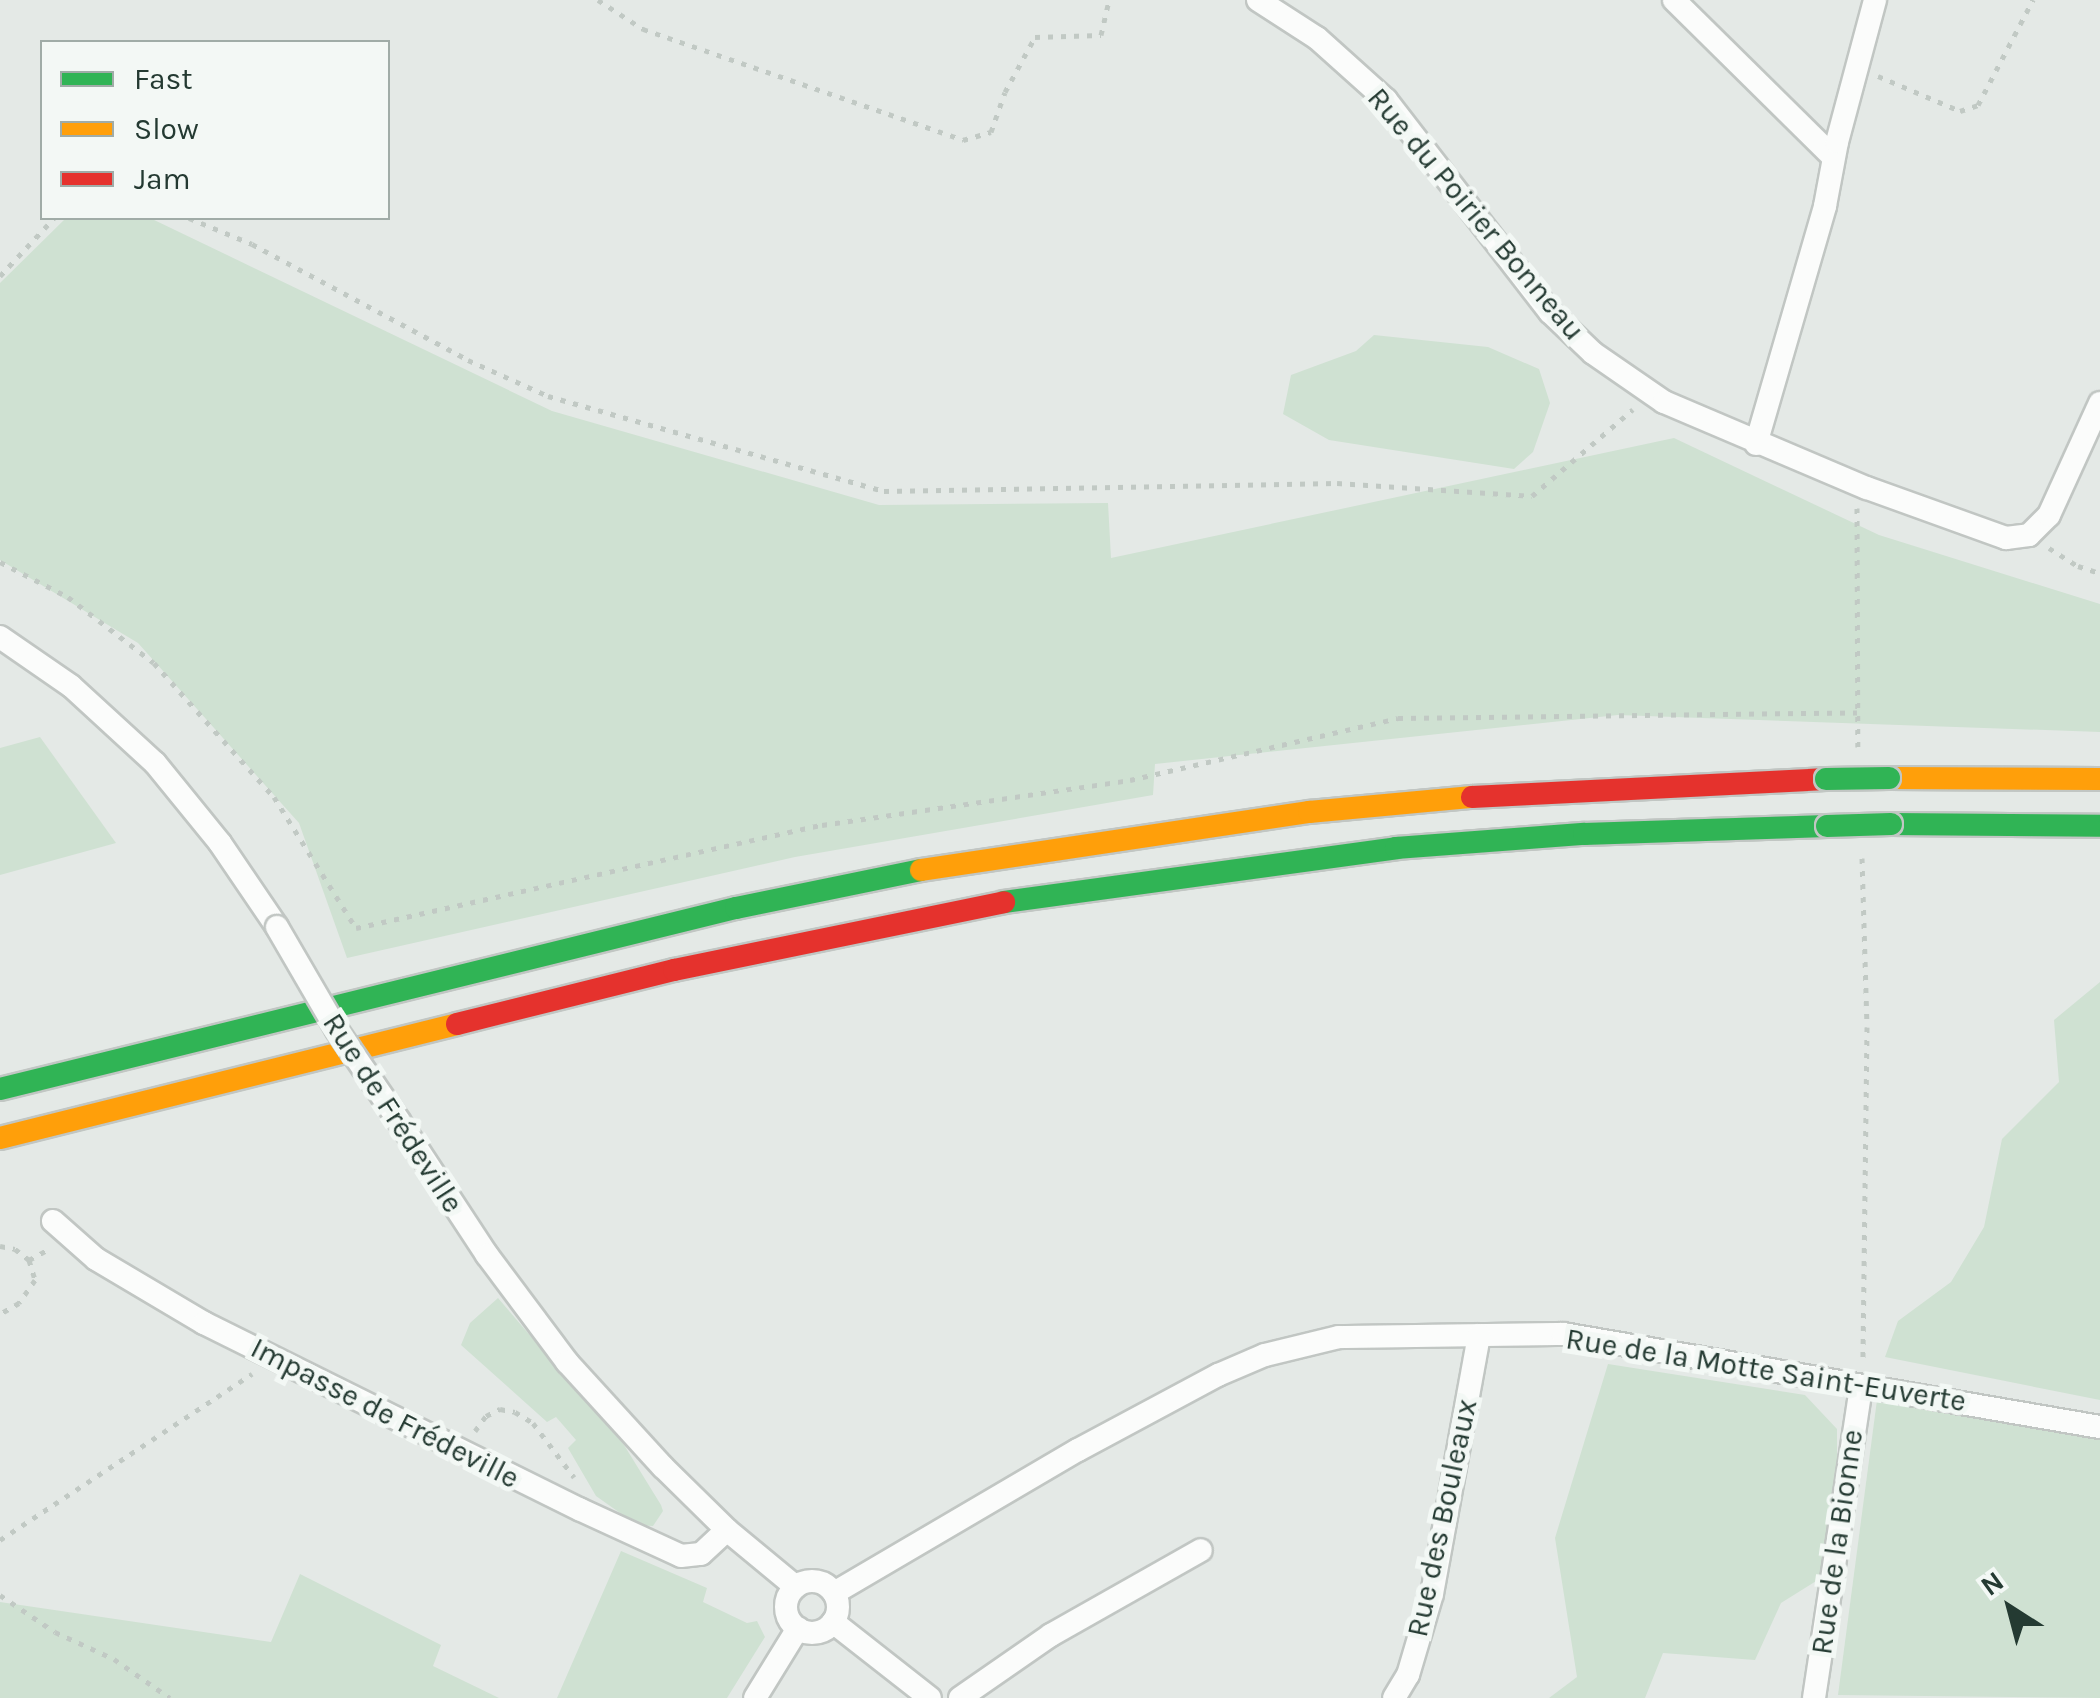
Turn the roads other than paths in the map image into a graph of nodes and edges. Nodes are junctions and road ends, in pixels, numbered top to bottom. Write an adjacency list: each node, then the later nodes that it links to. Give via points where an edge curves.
1 (1258, 0): 6 (street, Rue du Poirier Bonneau, via 1318,38 1386,100 1550,312 1593,353 1652,394)
2 (1674, 0): 4 (street)
3 (1875, 0): 4 (street)
4 (1834, 157): 6 (street)
5 (2100, 403): 6 (street, Rue du Poirier Bonneau, via 2048,515 2030,535 2006,538)
6 (1756, 444)
7 (0, 636): 16 (street, Rue de Frédeville, bridge, via 70,686 155,763 277,927 486,1255 567,1362)
8 (2100, 779): 10 (highway, bridge, via 1826,779 1554,790 1309,812 960,862 736,908)
9 (2100, 826): 11 (highway, bridge, via 1891,824 1584,834 1184,874 993,904 655,975)
10 (0, 1089)
11 (0, 1138)
12 (53, 1221): 16 (street, Impasse de Frédeville, via 96,1258 204,1323 580,1510 681,1556 701,1554)
13 (1479, 1335): 14 (street, Rue de la Motte Saint-Euverte, via 1562,1334); 19 (street, Rue de la Motte Saint-Euverte, via 1339,1336 1265,1354 1078,1450); 25 (street, Rue des Bouleaux, via 1432,1594 1408,1675)
14 (1860, 1386): 15 (street, Rue de la Motte Saint-Euverte); 26 (street, Rue de la Bionne)
15 (2100, 1426)
16 (727, 1530): 18 (street, Rue de Frédeville)
17 (1200, 1550): 24 (street, via 1051,1635)
18 (796, 1587): 19 (street, via 812,1581); 21 (street, via 786,1610)
19 (834, 1593): 20 (street)
20 (833, 1622): 21 (street, via 816,1633); 23 (street)
21 (798, 1628): 22 (street)
22 (754, 1698)
23 (930, 1698)
24 (960, 1698)
25 (1394, 1698)
26 (1814, 1698)

